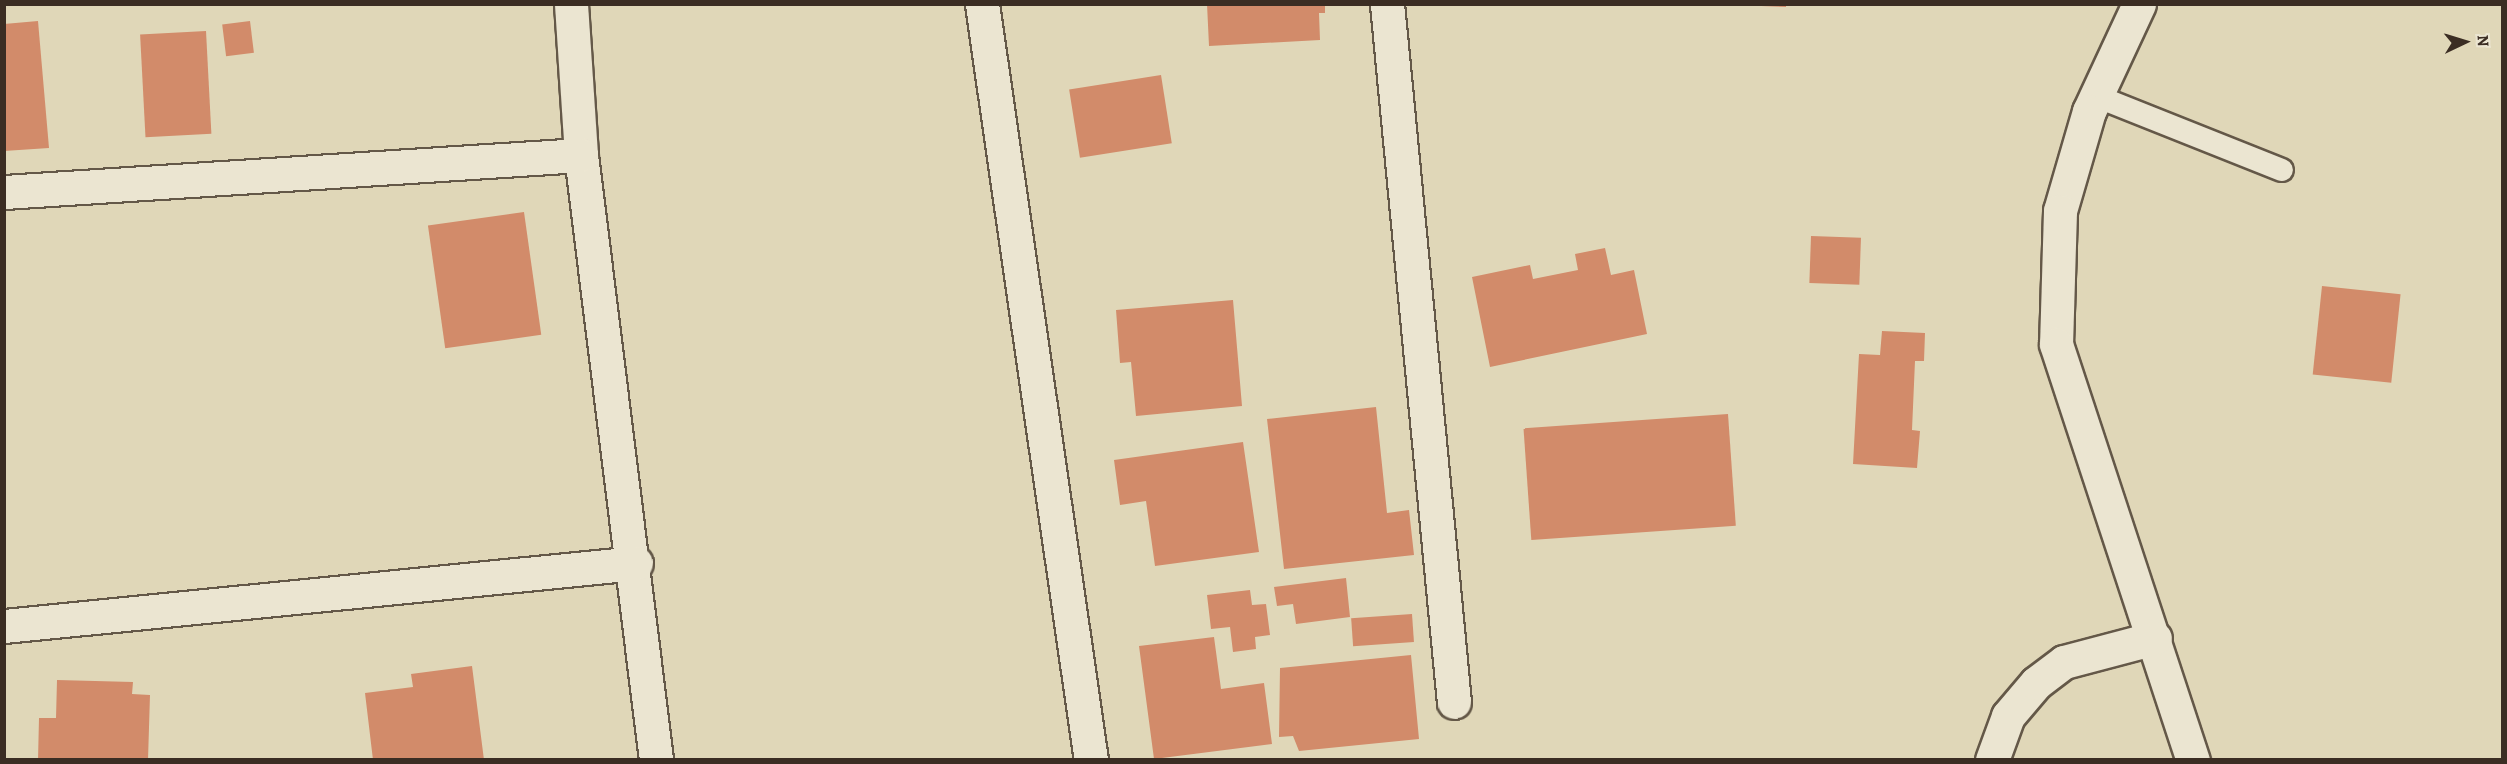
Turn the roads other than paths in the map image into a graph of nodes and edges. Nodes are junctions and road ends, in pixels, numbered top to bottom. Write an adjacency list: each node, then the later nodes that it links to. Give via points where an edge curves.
1 (571, 4): 6 (street)
2 (982, 4): 14 (street)
3 (1387, 4): 12 (street)
4 (2139, 4): 5 (street)
5 (2092, 103): 7 (lane); 11 (street, via 2060,211 2056,344)
6 (581, 155): 8 (street); 9 (street)
7 (2282, 170)
8 (4, 192)
9 (636, 562): 10 (street); 13 (street)
10 (4, 626)
11 (2155, 638): 15 (street, via 2064,662 2036,683 2008,716); 16 (street)
12 (1454, 702)
13 (656, 759)
14 (1091, 759)
15 (1992, 759)
16 (2193, 759)

